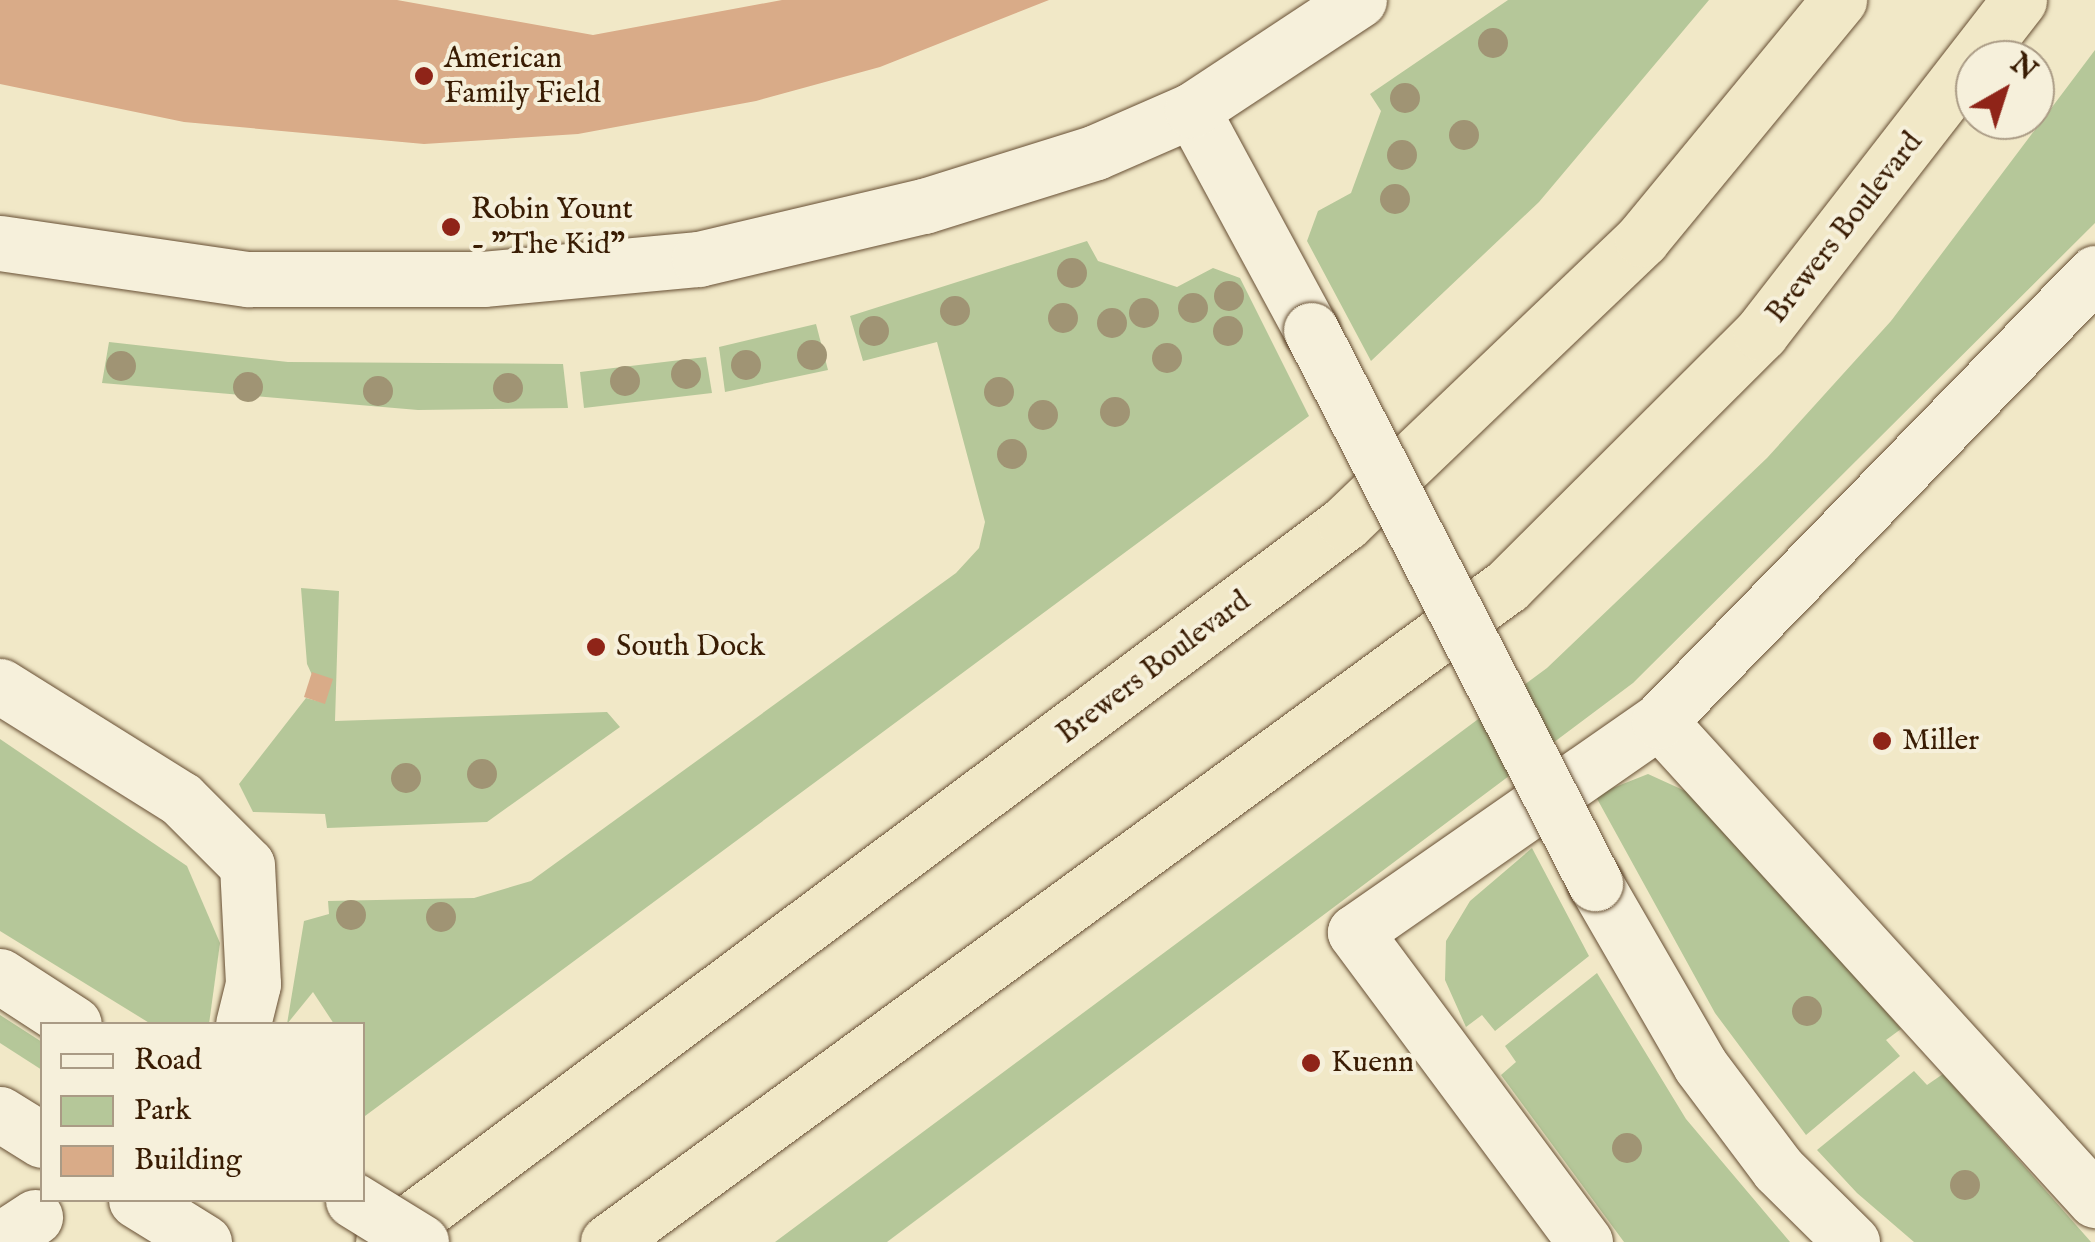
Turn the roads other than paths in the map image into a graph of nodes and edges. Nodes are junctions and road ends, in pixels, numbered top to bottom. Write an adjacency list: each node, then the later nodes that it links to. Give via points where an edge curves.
1 (1359, 0): 4 (street)
2 (1839, 0): 18 (highway, Brewers Boulevard, via 1642,239 1345,523)
3 (2019, 0): 20 (highway, Brewers Boulevard, via 1761,334 1507,586)
4 (1192, 110): 5 (street, via 1096,152 924,206 699,260 483,279 248,278); 22 (street, bridge, via 1595,883 1700,1065 1778,1169)
5 (0, 243)
6 (2095, 274): 8 (street)
7 (0, 686): 11 (street, via 182,799 247,865 252,984)
8 (1660, 721): 14 (street); 21 (street, via 1355,932)
9 (0, 976): 10 (street)
10 (71, 1022)
11 (242, 1022)
12 (0, 1114): 13 (street)
13 (40, 1139)
14 (2095, 1200)
15 (139, 1202): 17 (street)
16 (357, 1202): 19 (street, bridge)
17 (204, 1242)
18 (383, 1242)
19 (421, 1242)
20 (608, 1242)
21 (1585, 1242)
22 (1852, 1242)

